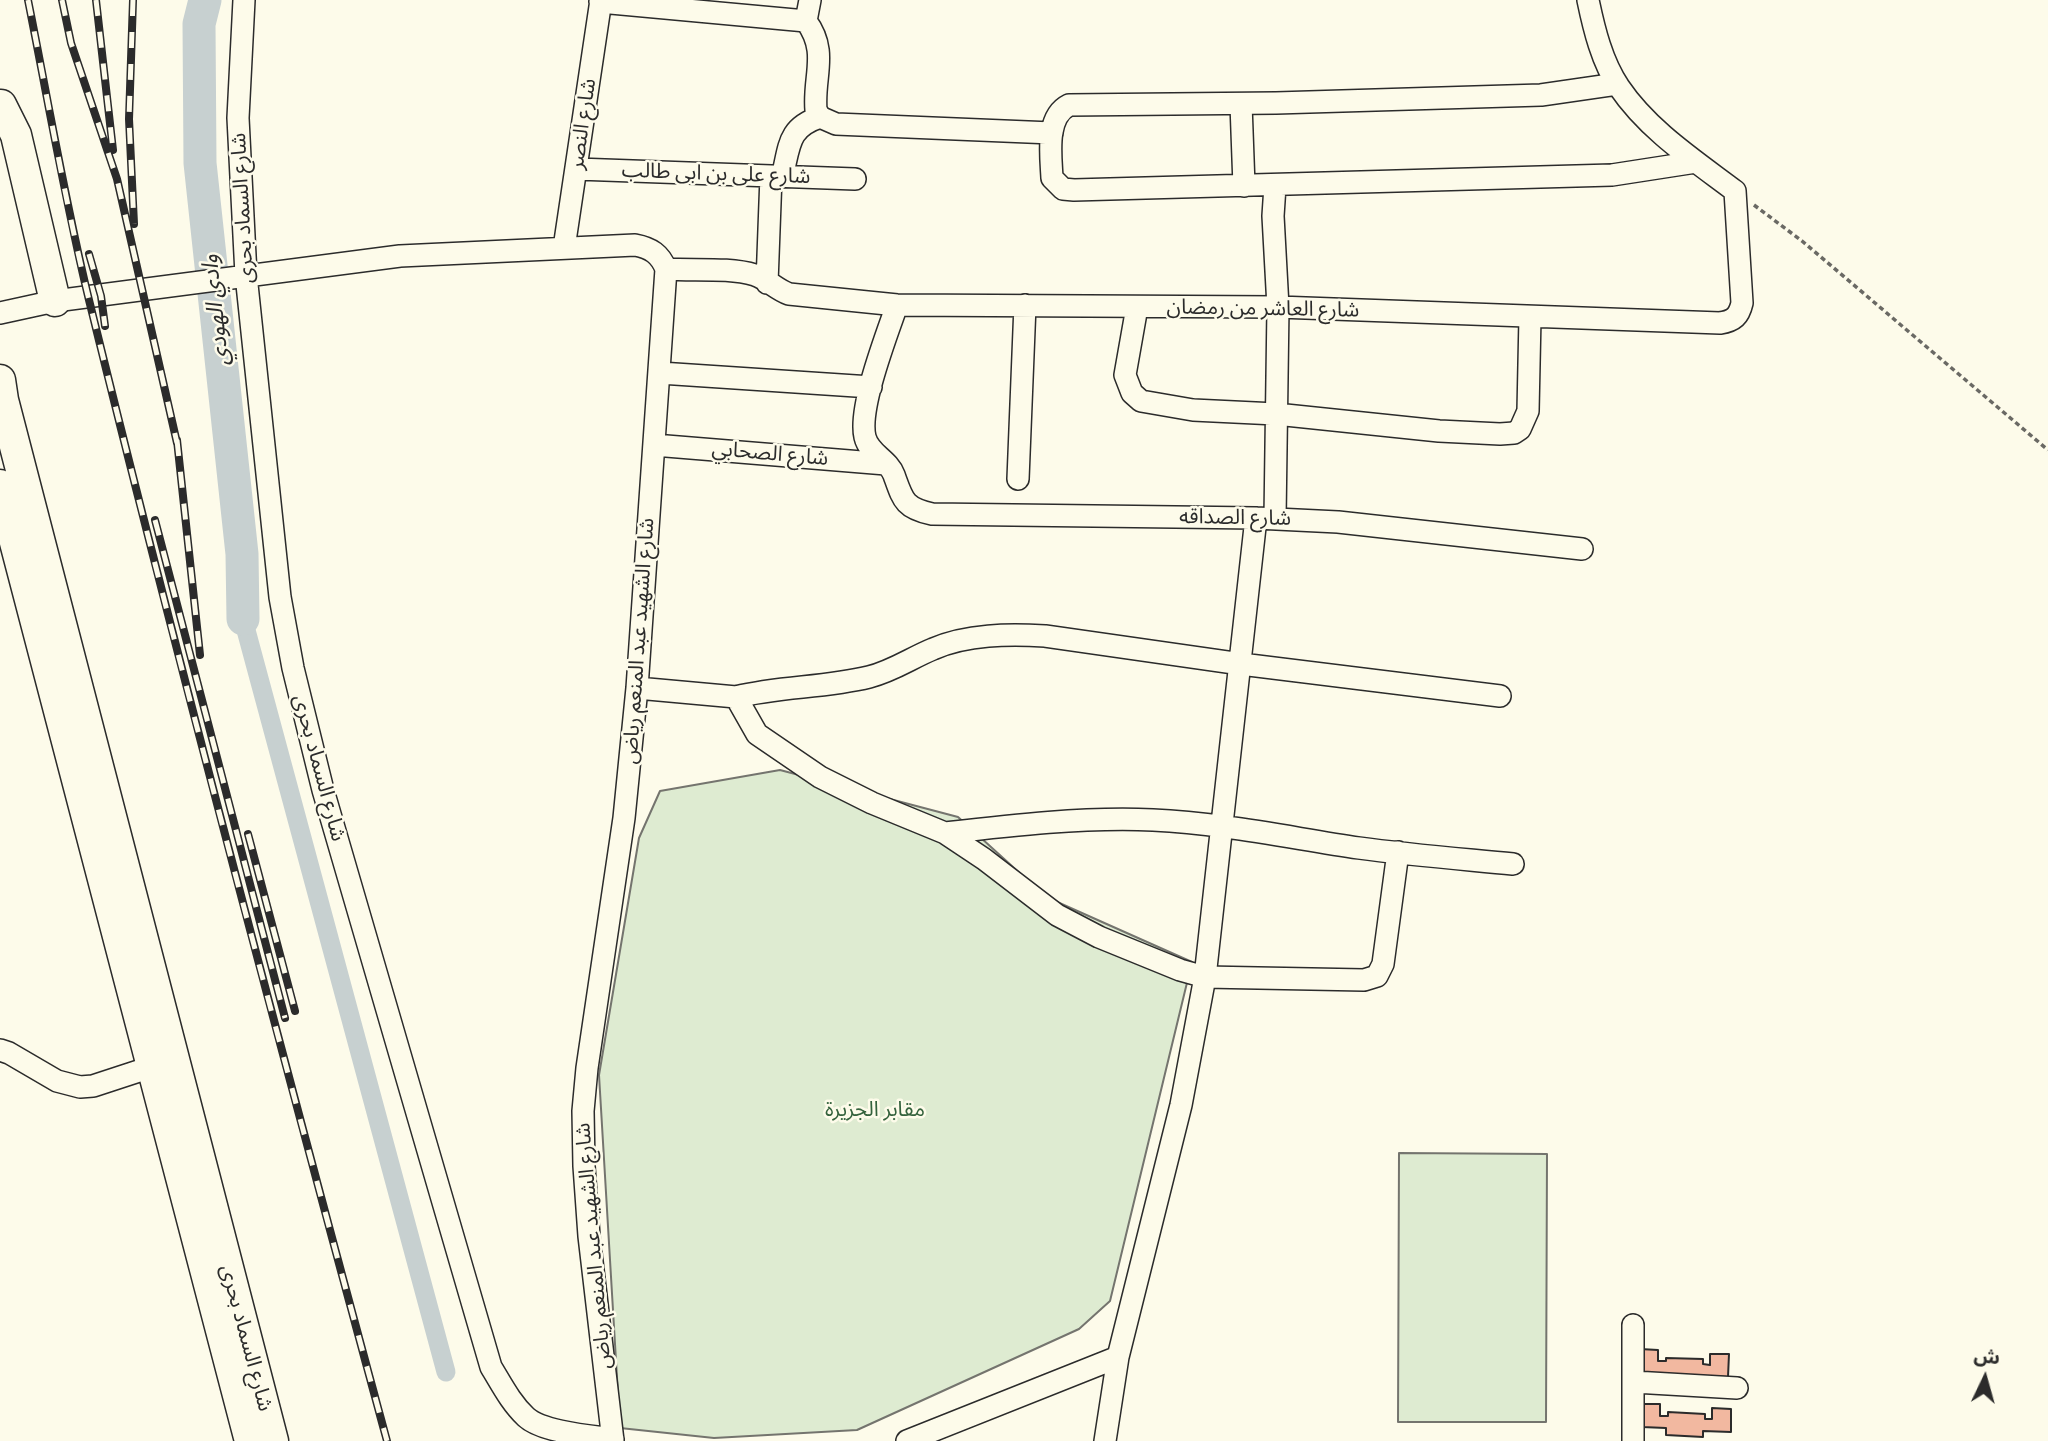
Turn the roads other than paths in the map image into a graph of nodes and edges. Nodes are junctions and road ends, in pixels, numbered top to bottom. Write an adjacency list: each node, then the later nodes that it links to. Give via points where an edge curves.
1 (244, 0): 18 (street, شارع السماد بحرى, via 238,118)
2 (1588, 0): 5 (street, via 1594,32)
3 (600, 1): 4 (street); 11 (street, شارع النصر)
4 (808, 10): 8 (street, via 820,49 816,104)
5 (1617, 85): 7 (street, via 1541,95); 10 (street, via 1642,117)
6 (0, 102): 20 (highway, via 16,135)
7 (1241, 104): 9 (street, via 1069,105 1056,117); 14 (street)
8 (820, 117): 9 (street, via 836,124); 12 (street, via 796,129)
9 (1052, 133): 14 (street, via 1052,178 1063,189)
10 (1696, 162): 15 (street, via 1612,176); 26 (street, شارع العاشر من رمضان, via 1735,191 1742,303 1731,321)
11 (577, 169): 12 (street, شارع على بن ابى طالب); 16 (street, شارع النصر)
12 (777, 177): 13 (street, شارع على بن ابى طالب); 19 (street)
13 (855, 179)
14 (1244, 186): 15 (street)
15 (1275, 186): 24 (street)
16 (564, 248): 17 (street, via 646,247 659,256); 18 (street, via 400,256)
17 (666, 270): 19 (street, شارع العاشر من رمضان, via 736,272); 27 (street, شارع الشهيد عبد المنعم رياض)
18 (246, 275): 20 (street); 53 (street, شارع السماد بحرى, via 280,597 293,668 323,790 491,1367 529,1420 568,1433)
19 (767, 282): 21 (street, شارع العاشر من رمضان, via 789,294)
20 (55, 301): 25 (street)
21 (898, 305): 22 (street, شارع العاشر من رمضان); 29 (street)
22 (1025, 305): 23 (street, شارع العاشر من رمضان); 33 (street)
23 (1137, 307): 24 (street, شارع العاشر من رمضان); 30 (street, via 1125,375 1140,401 1193,410)
24 (1278, 307): 26 (street, شارع العاشر من رمضان); 30 (street)
25 (0, 313)
26 (1530, 317): 30 (street, via 1528,411 1514,433 1439,431)
27 (660, 373): 29 (street); 31 (street, شارع الشهيد عبد المنعم رياض)
28 (0, 380): 55 (highway, شارع السماد بحرى)
29 (871, 387): 32 (street, via 864,436 870,450)
30 (1276, 414): 35 (street)
31 (654, 444): 32 (street, شارع الصحابي); 39 (street, شارع الشهيد عبد المنعم رياض)
32 (886, 464): 35 (street, شارع الصداقه, via 904,502 932,514)
33 (1018, 479)
34 (0, 485): 37 (highway, شارع السماد بحرى)
35 (1265, 518): 36 (street, شارع الصداقه); 38 (street)
36 (1581, 549)
37 (10, 566): 48 (highway, شارع السماد بحرى)
38 (1241, 664): 40 (street); 41 (street, via 1045,636 1006,635 940,646 869,677); 42 (street)
39 (637, 688): 41 (street); 53 (street, شارع الشهيد عبد المنعم رياض, via 624,818 583,1111 589,1236)
40 (1500, 696)
41 (736, 697): 43 (street, via 757,734 820,777)
42 (1223, 827): 43 (street, via 1101,819); 44 (street); 46 (street)
43 (945, 833): 46 (street, via 1058,915 1136,953)
44 (1398, 852): 45 (street); 46 (street, via 1383,964 1377,976 1364,980)
45 (1513, 864)
46 (1205, 977): 50 (street, via 1181,1105)
47 (0, 1050): 48 (street, via 57,1081 80,1087)
48 (151, 1067): 54 (highway, شارع السماد بحرى)
49 (1633, 1325): 51 (street)
50 (1118, 1357): 56 (street); 57 (street)
51 (1634, 1382): 52 (street); 58 (street)
52 (1737, 1388)
53 (613, 1440)
54 (250, 1441)
55 (273, 1441)
56 (907, 1441)
57 (1105, 1441)
58 (1633, 1441)

